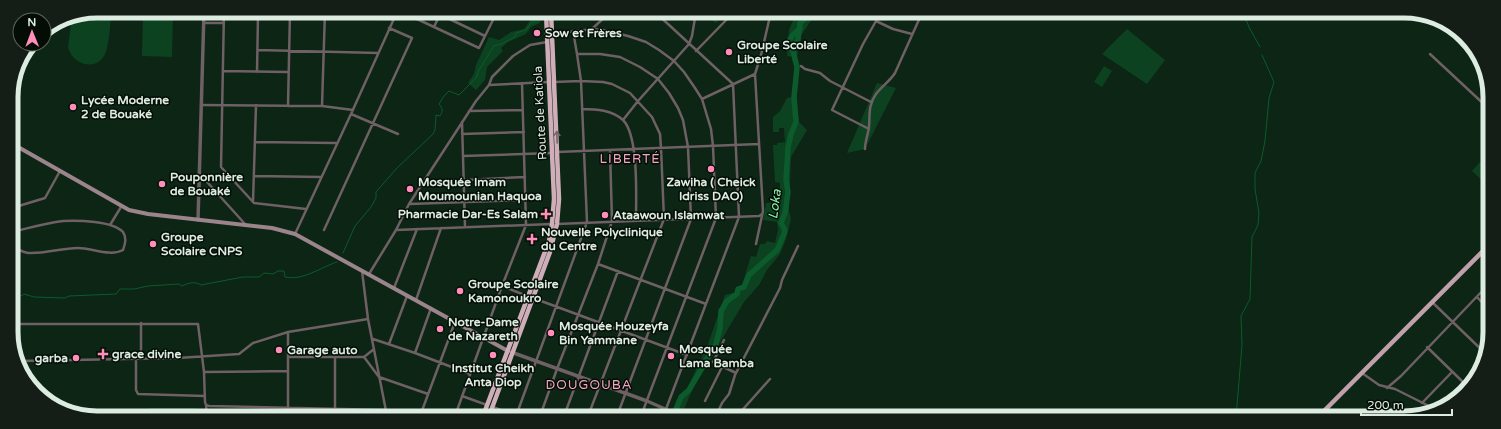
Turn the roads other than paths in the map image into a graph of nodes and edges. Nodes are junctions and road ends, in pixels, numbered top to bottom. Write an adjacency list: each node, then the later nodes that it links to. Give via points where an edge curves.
1 (204, 18): 19 (street)
2 (224, 18): 20 (street)
3 (258, 18): 30 (street)
4 (290, 18): 31 (street)
5 (324, 18): 18 (street); 33 (street)
6 (415, 18): 21 (street)
7 (438, 18): 21 (street)
8 (450, 18): 27 (street)
9 (494, 18): 27 (street)
10 (547, 18): 26 (highway, Route de Katiola)
11 (551, 18): 26 (highway, Route de Katiola)
12 (605, 18): 23 (street)
13 (661, 18): 29 (street)
14 (695, 18): 29 (street)
15 (729, 18): 32 (street)
16 (770, 18): 42 (street)
17 (920, 18): 25 (street)
18 (394, 19): 22 (street)
19 (204, 22): 20 (street); 54 (street)
20 (224, 23): 39 (street)
21 (434, 27): 27 (street, via 479,48)
22 (389, 28): 34 (street); 66 (street, via 412,38)
23 (593, 29): 24 (street); 37 (street, via 646,42)
24 (573, 31): 26 (street); 35 (street)
25 (912, 34): 49 (street, via 893,29 876,20); 52 (street, via 895,73)
26 (550, 35): 28 (highway, Route de Katiola); 45 (highway, Route de Katiola)
27 (485, 36)
28 (547, 42): 45 (highway, Route de Katiola); 48 (street, via 530,45 513,56 492,77)
29 (689, 44): 32 (street); 37 (street)
30 (258, 50): 31 (street); 40 (street)
31 (289, 50): 33 (street); 41 (street)
32 (696, 51): 47 (street)
33 (324, 52): 34 (street); 58 (street)
34 (378, 53): 60 (street)
35 (578, 54): 43 (street, via 620,57); 44 (street)
36 (1430, 54): 53 (street)
37 (674, 61): 43 (street); 50 (street)
38 (800, 66): 49 (street, via 820,73)
39 (223, 71): 40 (street); 56 (street)
40 (257, 72): 41 (street)
41 (288, 72): 57 (street)
42 (755, 74): 47 (street); 73 (street)
43 (658, 79): 51 (street); 77 (street, via 678,108)
44 (581, 81): 45 (street); 51 (street, via 612,84); 59 (street)
45 (552, 82): 46 (street); 83 (highway, Route de Katiola)
46 (522, 83): 48 (street); 61 (street)
47 (733, 84): 50 (street); 74 (street)
48 (489, 85): 62 (street)
49 (843, 88): 52 (street); 67 (street, via 832,110)
50 (702, 99): 76 (street)
51 (638, 101): 64 (street); 78 (street, via 657,126)
52 (871, 102): 67 (street, via 868,115)
53 (1483, 103)
54 (202, 105): 56 (street); 87 (street)
55 (256, 105): 56 (street); 57 (street); 71 (street)
56 (222, 106): 94 (street, via 221,167)
57 (288, 106): 58 (street)
58 (322, 106): 60 (street)
59 (582, 109): 64 (street, via 604,111); 82 (street)
60 (353, 110): 63 (street)
61 (522, 110): 62 (street); 68 (street)
62 (470, 111): 65 (street)
63 (351, 114): 66 (street); 72 (street)
64 (623, 120): 79 (street)
65 (462, 122): 70 (street); 92 (street)
66 (373, 123): 69 (street); 116 (street)
67 (869, 129): 80 (street, via 865,138)
68 (524, 132): 70 (street); 84 (street)
69 (398, 134)
70 (462, 134): 85 (street)
71 (255, 142): 72 (street); 88 (street)
72 (336, 143): 89 (street)
73 (759, 144): 74 (street); 100 (street)
74 (736, 145): 76 (street); 101 (street)
75 (18, 146): 86 (main road)
76 (713, 146): 77 (street); 102 (street)
77 (688, 147): 78 (street); 104 (street)
78 (661, 148): 79 (street); 103 (street)
79 (634, 149): 81 (street); 106 (street)
80 (865, 149)
81 (610, 150): 82 (street); 107 (street)
82 (584, 151): 83 (street); 108 (street)
83 (555, 152): 84 (street); 109 (highway, Route de Katiola)
84 (524, 154): 85 (street); 90 (street)
85 (463, 156): 91 (street)
86 (60, 171): 97 (street, via 45,198); 98 (main road)
87 (199, 173): 105 (street); 111 (street)
88 (254, 176): 89 (street); 94 (street)
89 (321, 177): 99 (street)
90 (525, 177): 91 (street); 93 (street)
91 (464, 179): 92 (street); 95 (street)
92 (424, 182): 96 (street)
93 (526, 200): 95 (street); 112 (street)
94 (253, 202): 99 (street)
95 (465, 203): 96 (street); 113 (street)
96 (410, 204): 117 (street)
97 (18, 206)
98 (121, 207): 105 (main road, via 148,214); 110 (street)
99 (306, 209): 119 (street)
100 (763, 214): 101 (street); 120 (street)
101 (739, 217): 102 (street); 139 (street)
102 (716, 218): 104 (street); 135 (street)
103 (664, 219): 104 (street); 106 (street); 128 (street)
104 (691, 219): 131 (street)
105 (198, 220): 111 (main road)
106 (636, 220): 107 (street)
107 (612, 221): 108 (street); 124 (street)
108 (587, 222): 109 (street); 141 (street)
109 (555, 224): 112 (street); 134 (highway, Route de Katiola)
110 (110, 225): 118 (street, via 65,221); 122 (street, via 122,232 125,237 126,244 119,252 78,248 29,253)
111 (246, 225): 119 (main road)
112 (526, 225): 113 (street); 129 (street)
113 (465, 227): 114 (street)
114 (441, 228): 115 (street); 137 (street)
115 (417, 229): 117 (street); 130 (street)
116 (324, 230)
117 (396, 230): 127 (street)
118 (18, 231)
119 (295, 234): 125 (main road)
120 (756, 244)
121 (798, 246): 178 (street, via 780,288)
122 (18, 249)
123 (1483, 251): 138 (main road)
124 (598, 264): 126 (street); 143 (street)
125 (362, 270): 127 (main road); 144 (street)
126 (618, 271): 128 (street); 147 (street)
127 (369, 274): 130 (main road)
128 (641, 280): 131 (street); 150 (street)
129 (502, 286): 134 (street); 152 (street)
130 (394, 288): 133 (main road)
131 (665, 289): 135 (street); 154 (street)
132 (1483, 291): 136 (street)
133 (408, 295): 137 (main road); 156 (street)
134 (530, 297): 141 (street); 161 (highway, Route de Katiola)
135 (686, 297): 139 (street); 158 (street)
136 (1477, 297): 140 (street); 146 (street)
137 (416, 300): 142 (main road)
138 (1432, 302): 146 (street); 179 (main road)
139 (706, 304): 163 (street)
140 (1483, 304)
141 (556, 307): 143 (street); 171 (street)
142 (431, 308): 145 (main road); 162 (street)
143 (578, 315): 147 (street); 174 (street)
144 (368, 319): 151 (street); 153 (street)
145 (456, 321): 152 (main road); 172 (street)
146 (1452, 322): 157 (street); 160 (street)
147 (599, 323): 150 (street); 182 (street)
148 (18, 324): 149 (street)
149 (141, 324): 164 (street, via 198,324); 169 (street)
150 (622, 331): 154 (street); 185 (street)
151 (288, 332): 164 (street, via 253,343 239,354); 165 (street)
152 (484, 336): 161 (main road); 180 (street)
153 (373, 340): 156 (street); 159 (street)
154 (646, 340): 158 (street); 187 (street)
155 (724, 340): 173 (street, via 713,362)
156 (389, 344): 162 (street)
157 (1427, 347): 177 (street); 186 (street)
158 (667, 348): 163 (street); 191 (street)
159 (374, 349): 167 (street); 181 (street)
160 (1481, 350)
161 (510, 351): 171 (street); 195 (highway, Route de Katiola); 196 (highway, Route de Katiola)
162 (415, 353): 172 (street)
163 (687, 355): 199 (street)
164 (202, 357): 169 (street); 176 (street)
165 (288, 357): 166 (street); 175 (street)
166 (335, 357): 167 (street); 200 (street)
167 (364, 357): 181 (street)
168 (136, 359): 169 (street); 170 (street); 189 (street, via 138,394)
169 (141, 359)
170 (23, 361)
171 (535, 361): 174 (street); 208 (street)
172 (440, 363): 180 (street); 188 (street)
173 (722, 367): 178 (street); 192 (street)
174 (557, 368): 182 (street); 209 (street)
175 (288, 371): 176 (street); 198 (street)
176 (204, 372): 189 (street)
177 (1452, 372): 184 (street); 193 (street)
178 (736, 373): 215 (street, via 729,394)
179 (1362, 373): 186 (street); 217 (main road)
180 (470, 374): 190 (street)
181 (380, 376): 188 (street); 201 (street)
182 (578, 377): 185 (street); 210 (street)
183 (770, 379): 216 (street)
184 (1464, 383)
185 (601, 384): 187 (street); 211 (street)
186 (1387, 388): 193 (street, via 1395,389)
187 (626, 393): 191 (street); 212 (street)
188 (428, 394): 203 (street)
189 (204, 396): 194 (street)
190 (462, 396): 195 (street); 204 (street)
191 (647, 401): 199 (street); 213 (street)
192 (705, 401)
193 (1422, 403): 197 (street)
194 (206, 404): 198 (street); 202 (street)
195 (487, 405): 205 (highway, Route de Katiola)
196 (492, 407): 206 (highway, Route de Katiola); 207 (street)
197 (1430, 407)
198 (288, 409): 200 (street)
199 (666, 409): 214 (street)
200 (335, 410): 201 (street)
201 (386, 410)
202 (207, 411)
203 (422, 411)
204 (457, 411)
205 (485, 411)
206 (491, 411)
207 (503, 411)
208 (518, 411)
209 (542, 411)
210 (566, 411)
211 (590, 411)
212 (619, 411)
213 (644, 411)
214 (670, 411)
215 (718, 411)
216 (741, 411)
217 (1324, 411)

